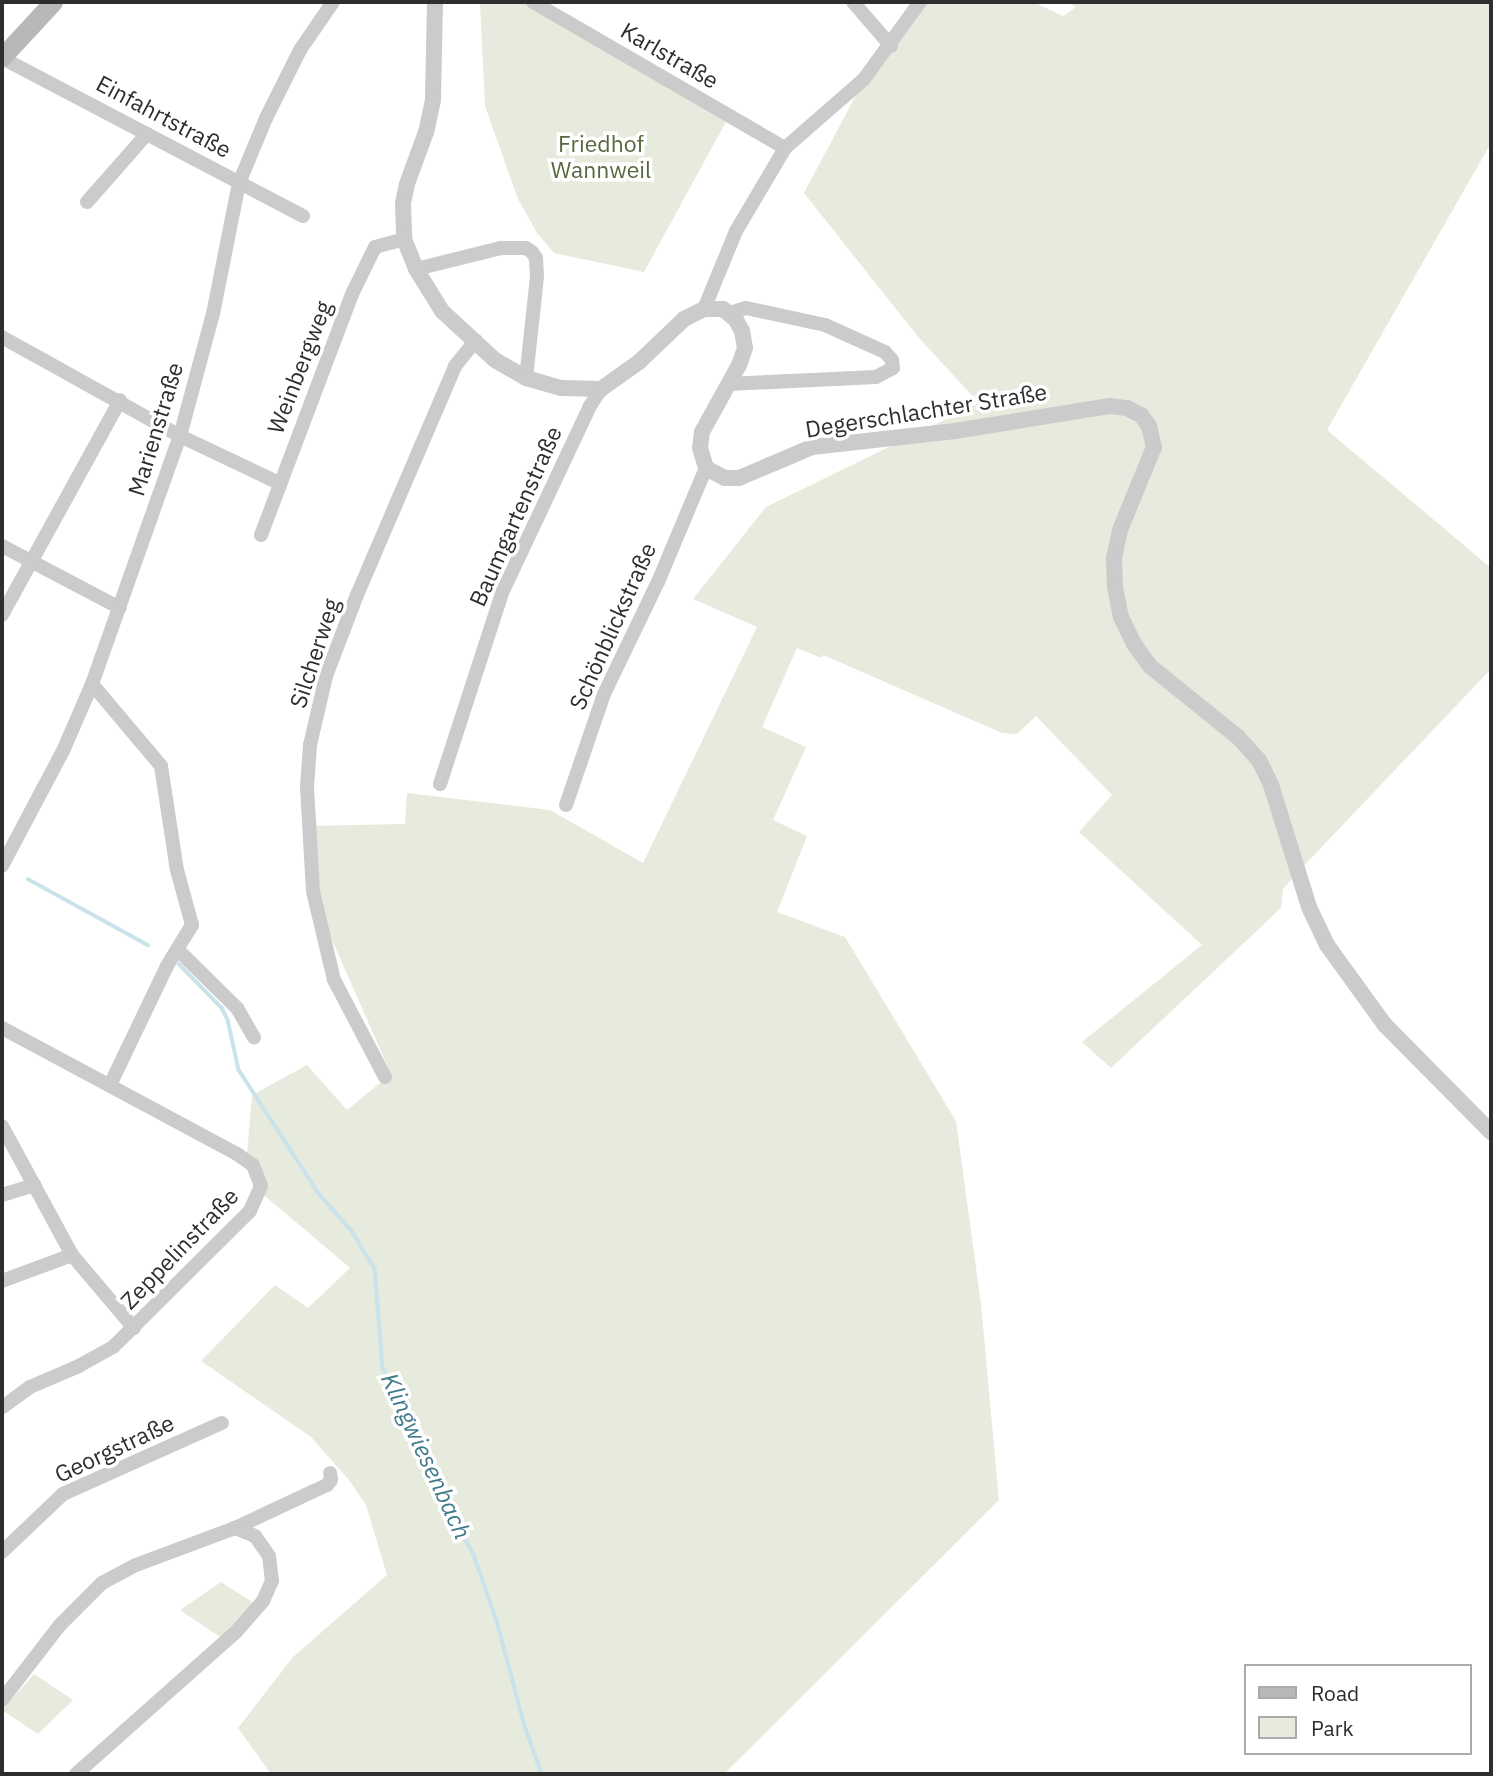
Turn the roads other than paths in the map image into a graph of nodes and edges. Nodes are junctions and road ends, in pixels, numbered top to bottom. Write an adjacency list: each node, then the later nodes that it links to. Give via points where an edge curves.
1 (53, 2): 8 (main road)
2 (333, 2): 11 (street, Marienstraße, via 300,50)
3 (435, 2): 14 (street, via 433,100 403,203)
4 (533, 2): 10 (street, Karlstraße)
5 (853, 2): 7 (street)
6 (920, 2): 7 (street)
7 (891, 46): 10 (street, via 864,79)
8 (2, 57): 9 (street, Einfahrtstraße)
9 (147, 134): 11 (street, Einfahrtstraße); 12 (street)
10 (785, 148): 16 (street, via 736,231)
11 (239, 183): 13 (street, Einfahrtstraße); 24 (street, Marienstraße, via 213,314)
12 (87, 202)
13 (303, 216)
14 (404, 239): 15 (street); 26 (street, Weinbergweg, via 375,247)
15 (416, 268): 19 (street, via 442,311); 20 (street, via 501,248 532,251 537,277)
16 (704, 309): 17 (street); 22 (street, via 684,319 639,362)
17 (729, 313): 21 (street, via 742,331 745,348); 21 (street, via 747,308 825,325 885,352 893,368 876,377)
18 (2, 337): 23 (street)
19 (476, 340): 20 (street, via 495,360); 39 (street, Silcherweg, via 456,366 357,595 326,676 310,745 307,787 313,891 334,980)
20 (526, 378): 22 (street, via 561,388)
21 (729, 384): 25 (street, via 702,432 700,448)
22 (601, 389): 33 (street, Baumgartenstraße, via 502,593)
23 (120, 400): 24 (street); 29 (street)
24 (180, 436): 26 (street); 30 (street, Marienstraße)
25 (706, 468): 34 (street, Schönblickstraße, via 604,694); 42 (street, Degerschlachter Straße, via 725,478 739,478 812,447 955,431 1110,406 1141,415 1154,447 1120,530 1114,559 1121,617 1134,644 1152,667 1238,737 1259,760 1309,907 1327,945 1385,1025)
26 (279, 483): 27 (street, Weinbergweg)
27 (261, 535)
28 (2, 546): 29 (street)
29 (31, 562): 30 (street); 31 (street)
30 (120, 608): 32 (street, Marienstraße)
31 (2, 615)
32 (92, 684): 35 (street, Marienstraße, via 63,751); 36 (street, via 161,765 177,870 192,925)
33 (440, 784)
34 (566, 805)
35 (2, 866)
36 (178, 950): 38 (street, via 237,1008); 40 (street)
37 (2, 1028): 40 (street, Zeppelinstraße)
38 (254, 1037)
39 (385, 1077)
40 (111, 1083): 47 (street, Zeppelinstraße, via 237,1154 253,1165 261,1186 250,1211)
41 (2, 1126): 43 (street)
42 (1491, 1132)
43 (34, 1185): 44 (street); 45 (street)
44 (2, 1195)
45 (72, 1255): 46 (street); 47 (street)
46 (2, 1282)
47 (134, 1328): 48 (street, Zeppelinstraße, via 113,1347 30,1387)
48 (2, 1407)
49 (222, 1423): 52 (street, Georgstraße, via 63,1493)
50 (330, 1473): 51 (street, via 327,1485)
51 (235, 1528): 53 (street, via 136,1565 102,1583 60,1625); 54 (street, via 255,1536 269,1556 272,1581 263,1601 235,1633)
52 (2, 1552)
53 (2, 1700)
54 (76, 1774)

